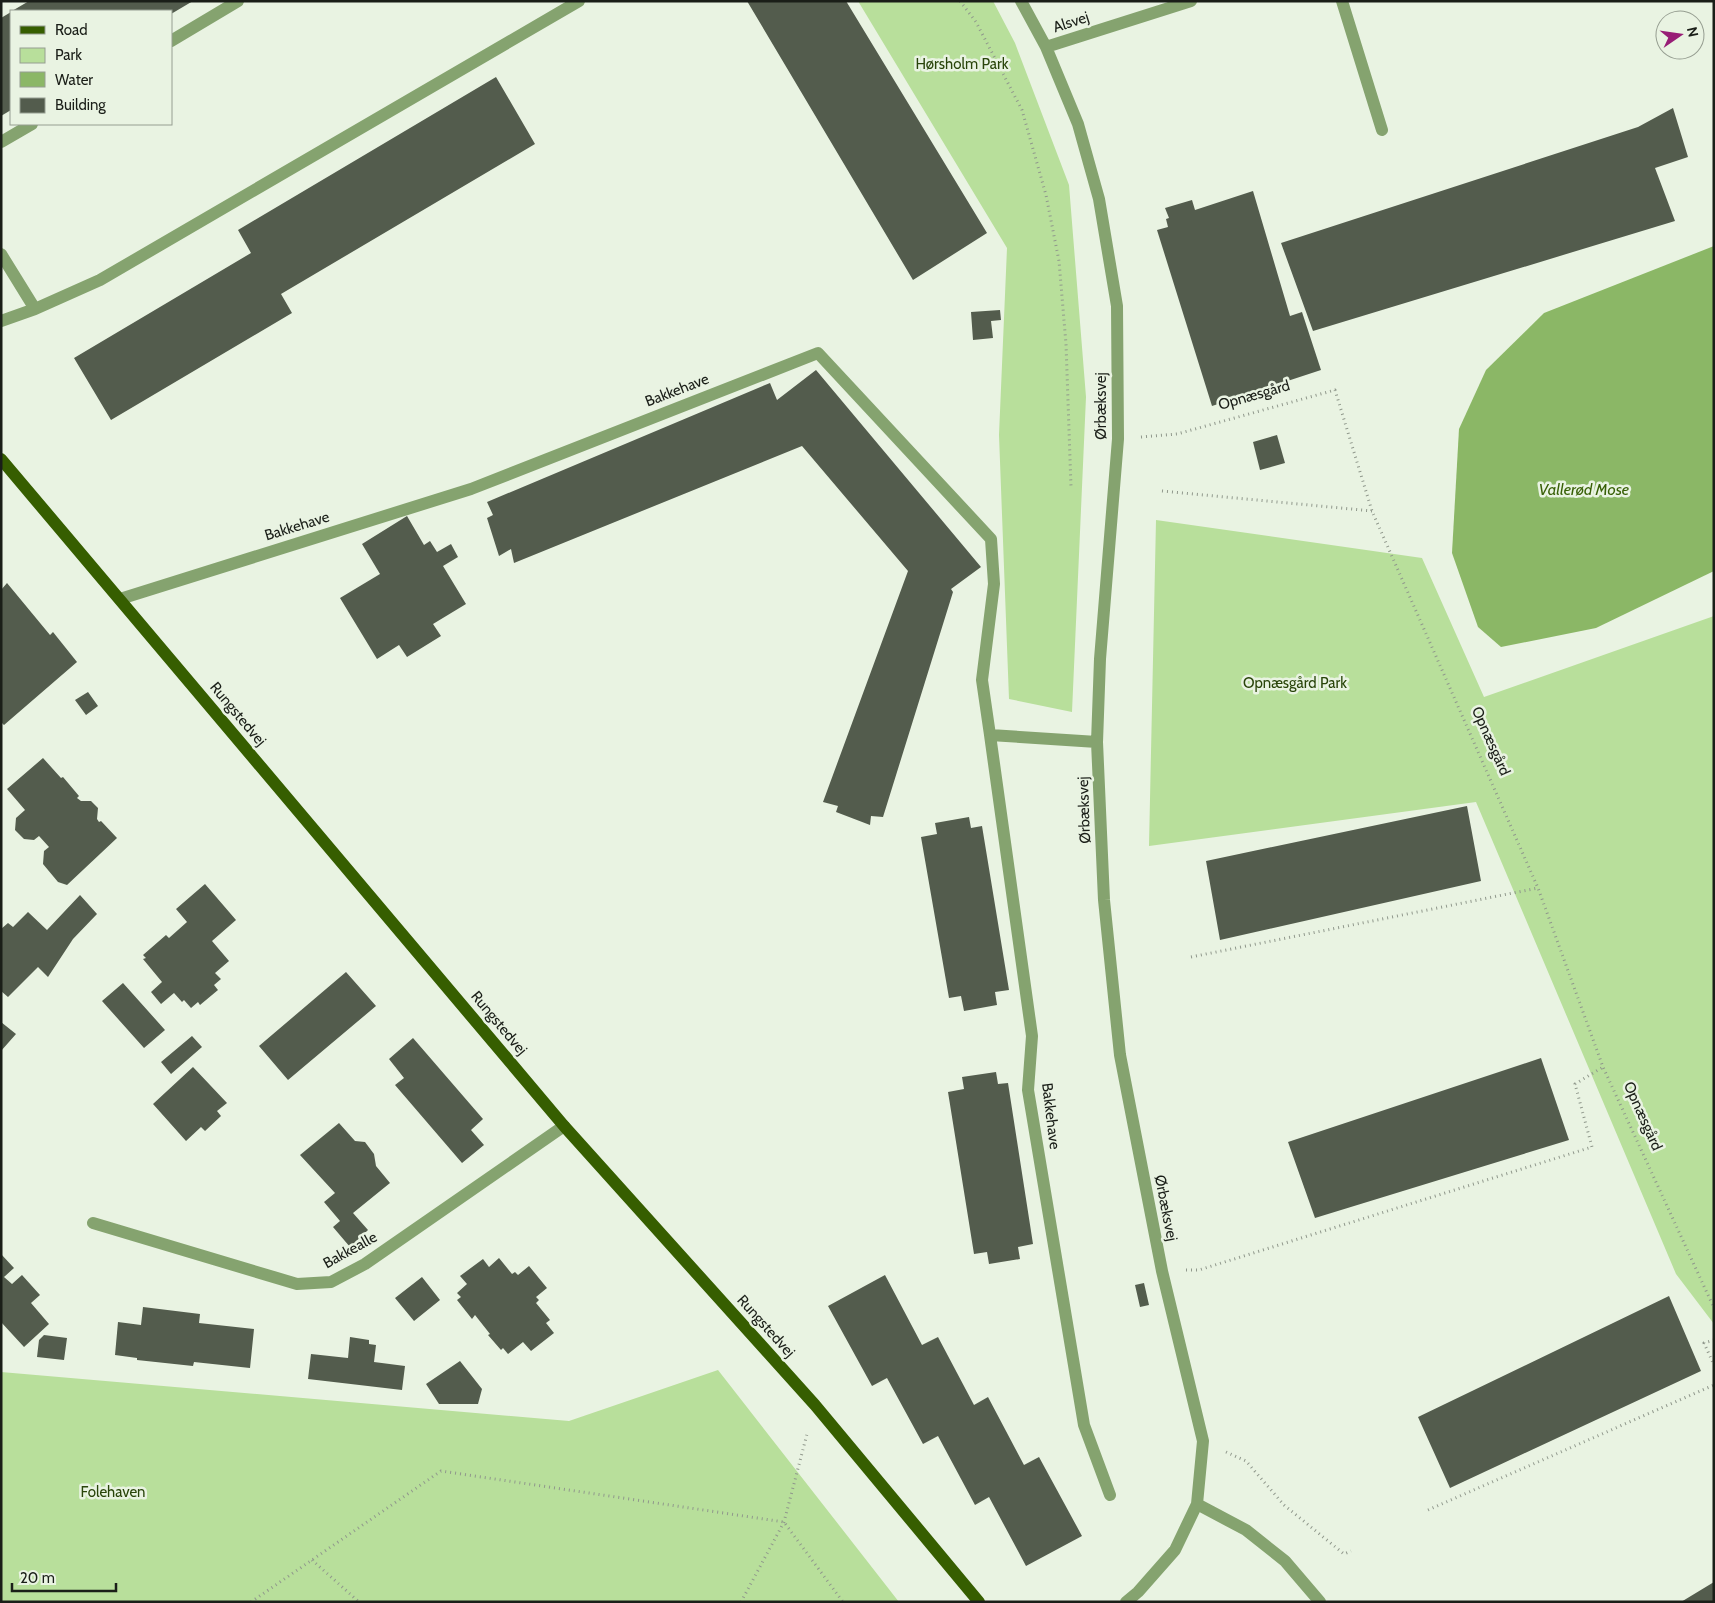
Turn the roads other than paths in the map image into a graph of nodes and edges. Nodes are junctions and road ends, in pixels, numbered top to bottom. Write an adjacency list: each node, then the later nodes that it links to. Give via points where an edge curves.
1 (238, 1): 6 (street)
2 (579, 1): 12 (street, via 100,280)
3 (1021, 1): 7 (street, Ørbæksvej)
4 (1191, 1): 7 (street, Alsvej)
5 (1342, 1): 9 (street)
6 (172, 40)
7 (1046, 47): 17 (street, Ørbæksvej, via 1078,124 1098,199 1117,306 1118,439 1100,659)
8 (30, 125): 10 (street)
9 (1382, 130)
10 (1, 142)
11 (1, 254): 12 (street)
12 (36, 309): 13 (street)
13 (1, 321)
14 (1, 459): 15 (main road, Rungstedvej)
15 (120, 598): 16 (street, Bakkehave, via 471,489 818,353 991,538 994,584 982,680); 18 (main road, Rungstedvej)
16 (990, 735): 17 (street); 20 (street, Bakkehave, via 1032,1036 1028,1090 1084,1425)
17 (1097, 742): 21 (street, Ørbæksvej, via 1104,900 1120,1055 1162,1271 1203,1441)
18 (564, 1126): 19 (street, Bakkealle, via 365,1264 332,1282 297,1284); 22 (main road, Rungstedvej, via 815,1405)
19 (93, 1223)
20 (1110, 1495)
21 (1197, 1504): 23 (street, Ørbæksvej, via 1175,1550); 24 (street, via 1246,1530 1272,1550)
22 (979, 1602)
23 (1126, 1602)
24 (1320, 1602)

